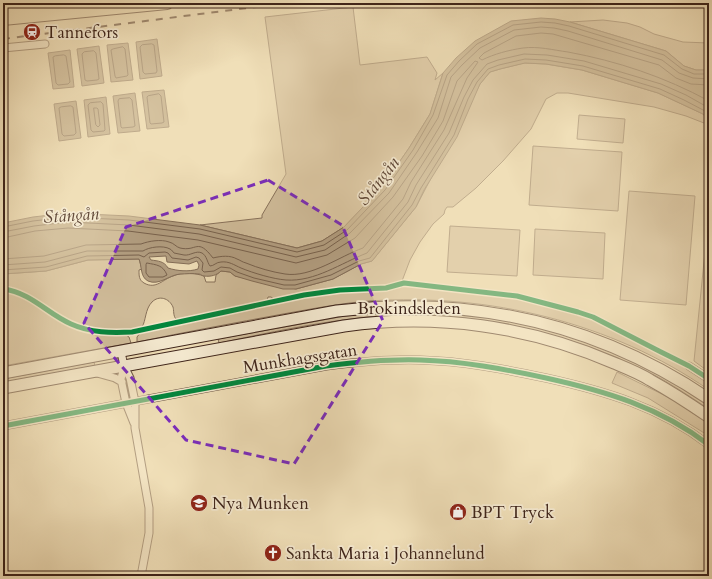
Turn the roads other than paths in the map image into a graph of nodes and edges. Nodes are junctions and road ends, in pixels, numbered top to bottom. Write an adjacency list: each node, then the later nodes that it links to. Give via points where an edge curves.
1 (67, 3): 4 (main road)
2 (167, 3): 3 (main road)
3 (100, 7): 5 (main road)
4 (3, 9)
5 (3, 20)
6 (45, 44): 7 (street)
7 (3, 48)
8 (121, 352): 9 (street); 12 (main road, Brokindsleden); 16 (main road, Brokindsleden, via 343,311 373,308 453,308 521,318 583,335 647,362)
9 (124, 366): 11 (main road, Brokindsleden); 14 (street); 17 (street, via 130,378); 19 (main road, Brokindsleden, via 359,324 410,321 470,324 521,333 594,354 650,379)
10 (689, 366): 13 (street)
11 (93, 372): 14 (street, Brokindsleden); 15 (main road, Brokindsleden)
12 (3, 373)
13 (709, 379)
14 (122, 382): 18 (street)
15 (3, 388)
16 (709, 399)
17 (135, 402): 18 (street, Munkhagsgatan); 21 (street); 22 (street, Munkhagsgatan, via 333,365 386,360 437,361 476,364 519,372 572,383 615,396 666,417)
18 (126, 403): 20 (street, Munkhagsgatan); 21 (street)
19 (709, 417)
20 (3, 426)
21 (135, 428): 25 (street, via 149,522)
22 (709, 445)
23 (3, 574): 24 (street)
24 (10, 576)
25 (141, 576)

